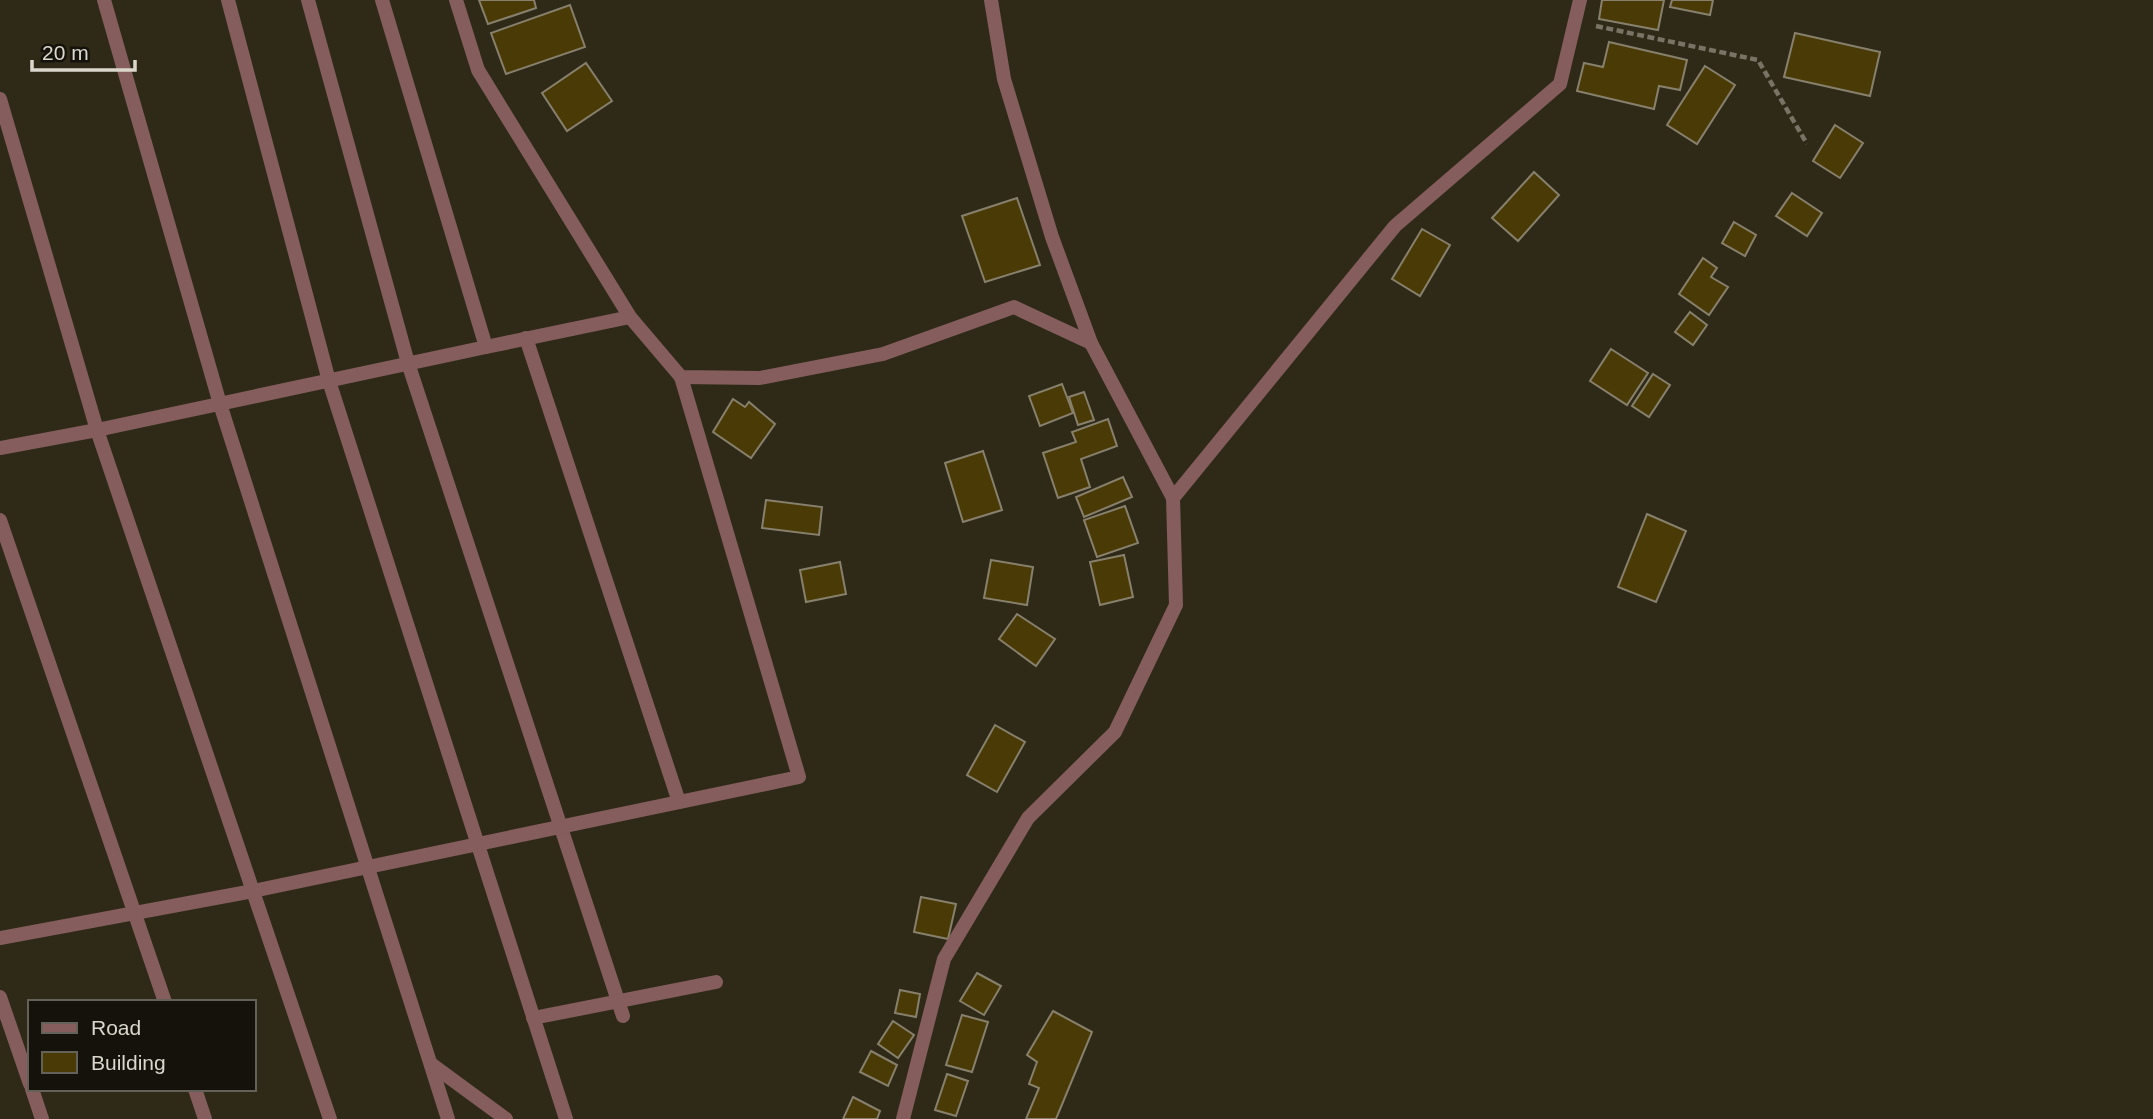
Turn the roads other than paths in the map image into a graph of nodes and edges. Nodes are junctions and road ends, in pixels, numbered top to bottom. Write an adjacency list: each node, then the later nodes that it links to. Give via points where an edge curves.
1 (104, 0): 16 (street)
2 (228, 0): 15 (street)
3 (308, 0): 13 (street)
4 (382, 0): 12 (street)
5 (456, 0): 9 (street, via 478,70)
6 (991, 0): 11 (street, via 1004,79 1052,237)
7 (1580, 0): 19 (street, via 1560,84 1395,226)
8 (0, 99): 17 (street)
9 (629, 317): 10 (street); 14 (street)
10 (526, 338): 12 (street); 21 (street)
11 (1091, 343): 14 (street, via 1013,307 883,354 760,378); 19 (street)
12 (486, 347): 13 (street)
13 (408, 363): 15 (street); 22 (street)
14 (681, 377): 21 (street, via 799,777)
15 (329, 381): 16 (street); 23 (street)
16 (220, 404): 17 (street); 24 (street)
17 (97, 430): 18 (street); 25 (street)
18 (0, 448)
19 (1173, 498): 44 (street, via 1176,605 1115,732 1028,818 944,959)
20 (0, 520): 26 (street)
21 (679, 802): 22 (street)
22 (561, 826): 23 (street); 31 (street)
23 (477, 844): 24 (street); 33 (street)
24 (368, 867): 25 (street); 34 (street)
25 (253, 891): 26 (street); 40 (street)
26 (134, 913): 27 (street); 30 (street)
27 (0, 938)
28 (716, 982): 31 (street)
29 (0, 997): 35 (street)
30 (164, 1000)
31 (618, 1001): 32 (street); 33 (street)
32 (624, 1016)
33 (533, 1018): 43 (street)
34 (430, 1064): 41 (street); 42 (street)
35 (28, 1078)
36 (33, 1091): 38 (street)
37 (196, 1091): 39 (street)
38 (42, 1119)
39 (205, 1119)
40 (330, 1119)
41 (448, 1119)
42 (506, 1119)
43 (566, 1119)
44 (903, 1119)

